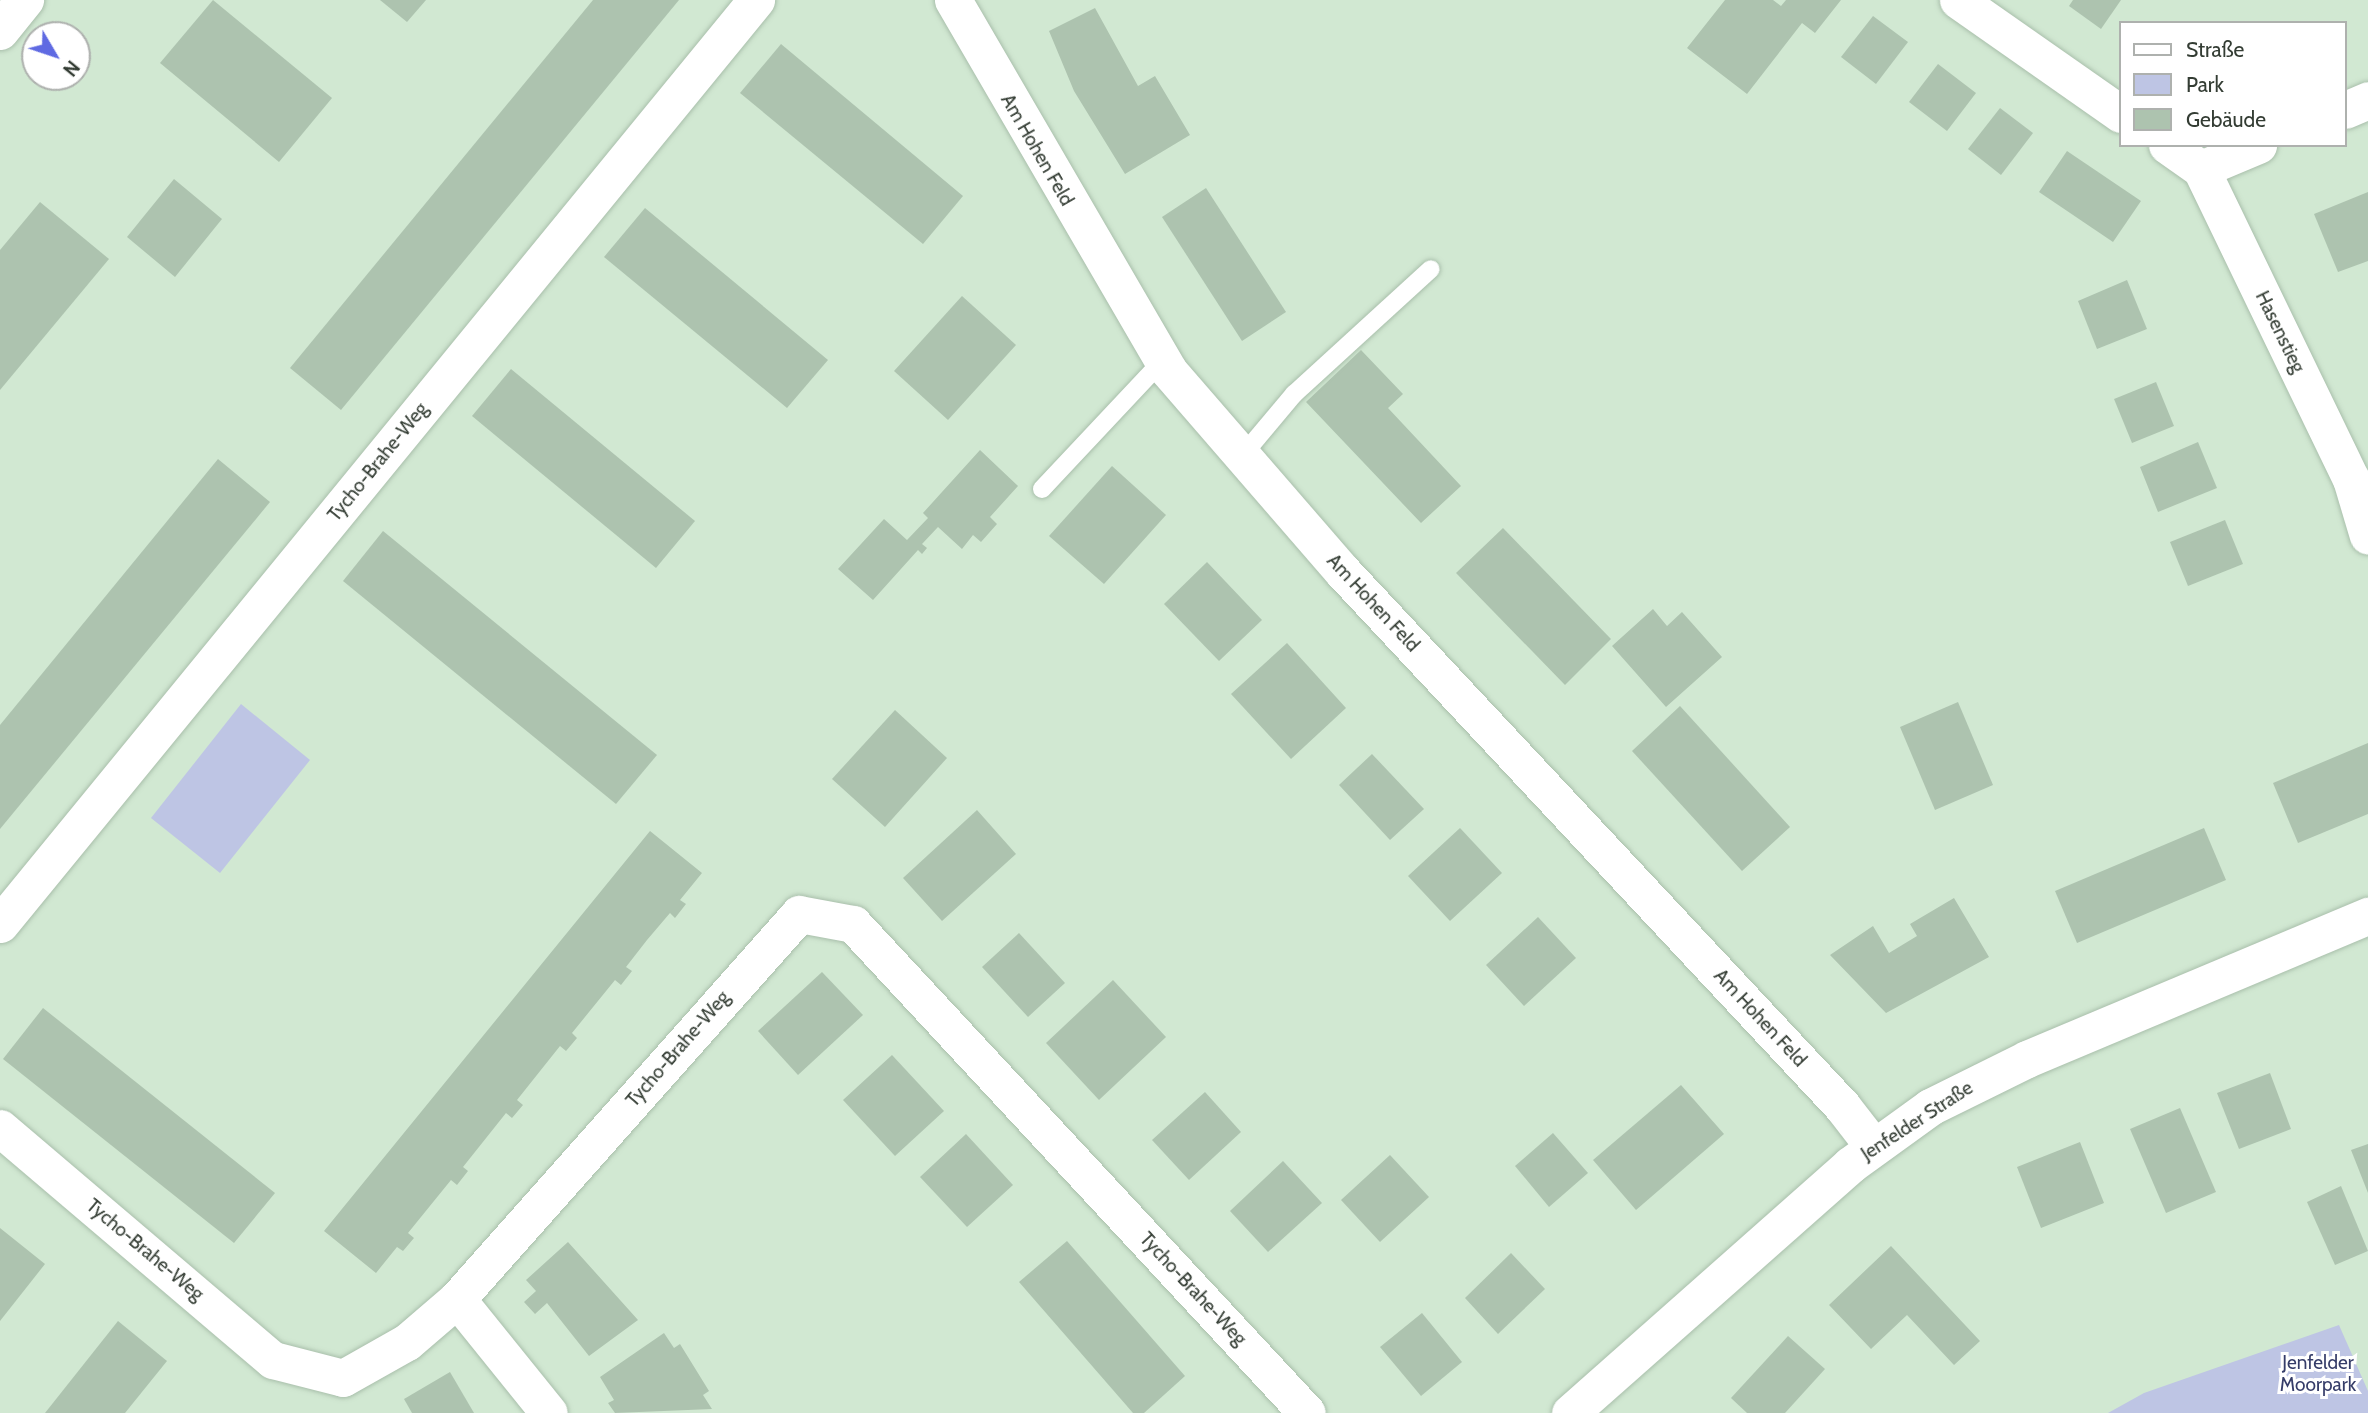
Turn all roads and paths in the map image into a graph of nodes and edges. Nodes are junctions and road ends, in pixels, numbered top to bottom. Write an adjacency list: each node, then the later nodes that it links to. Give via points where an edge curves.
1 (25, 0): 5 (main road)
2 (755, 0): 18 (street, Tycho-Brahe-Weg)
3 (953, 0): 13 (street, Am Hohen Feld)
4 (1958, 0): 8 (street)
5 (0, 31)
6 (2368, 100): 7 (street)
7 (2347, 109)
8 (2120, 113)
9 (2170, 147): 11 (street, Hasenstieg)
10 (2253, 147): 11 (street)
11 (2201, 169): 16 (street, Hasenstieg, via 2351,479)
12 (1431, 269): 14 (lane, via 1294,394)
13 (1162, 361): 14 (street, Am Hohen Feld); 15 (lane)
14 (1242, 456): 20 (street, Am Hohen Feld, via 1343,572 1842,1106)
15 (1042, 489)
16 (2368, 536)
17 (2368, 916): 20 (street, Jenfelder Straße, via 1969,1085)
18 (0, 924)
19 (0, 1128): 21 (street, Tycho-Brahe-Weg, via 273,1360 343,1378 407,1342)
20 (1873, 1146): 24 (street, Jenfelder Straße)
21 (457, 1299): 22 (street); 23 (street, Tycho-Brahe-Weg, via 799,914 853,924)
22 (549, 1413)
23 (1307, 1413)
24 (1570, 1413)

